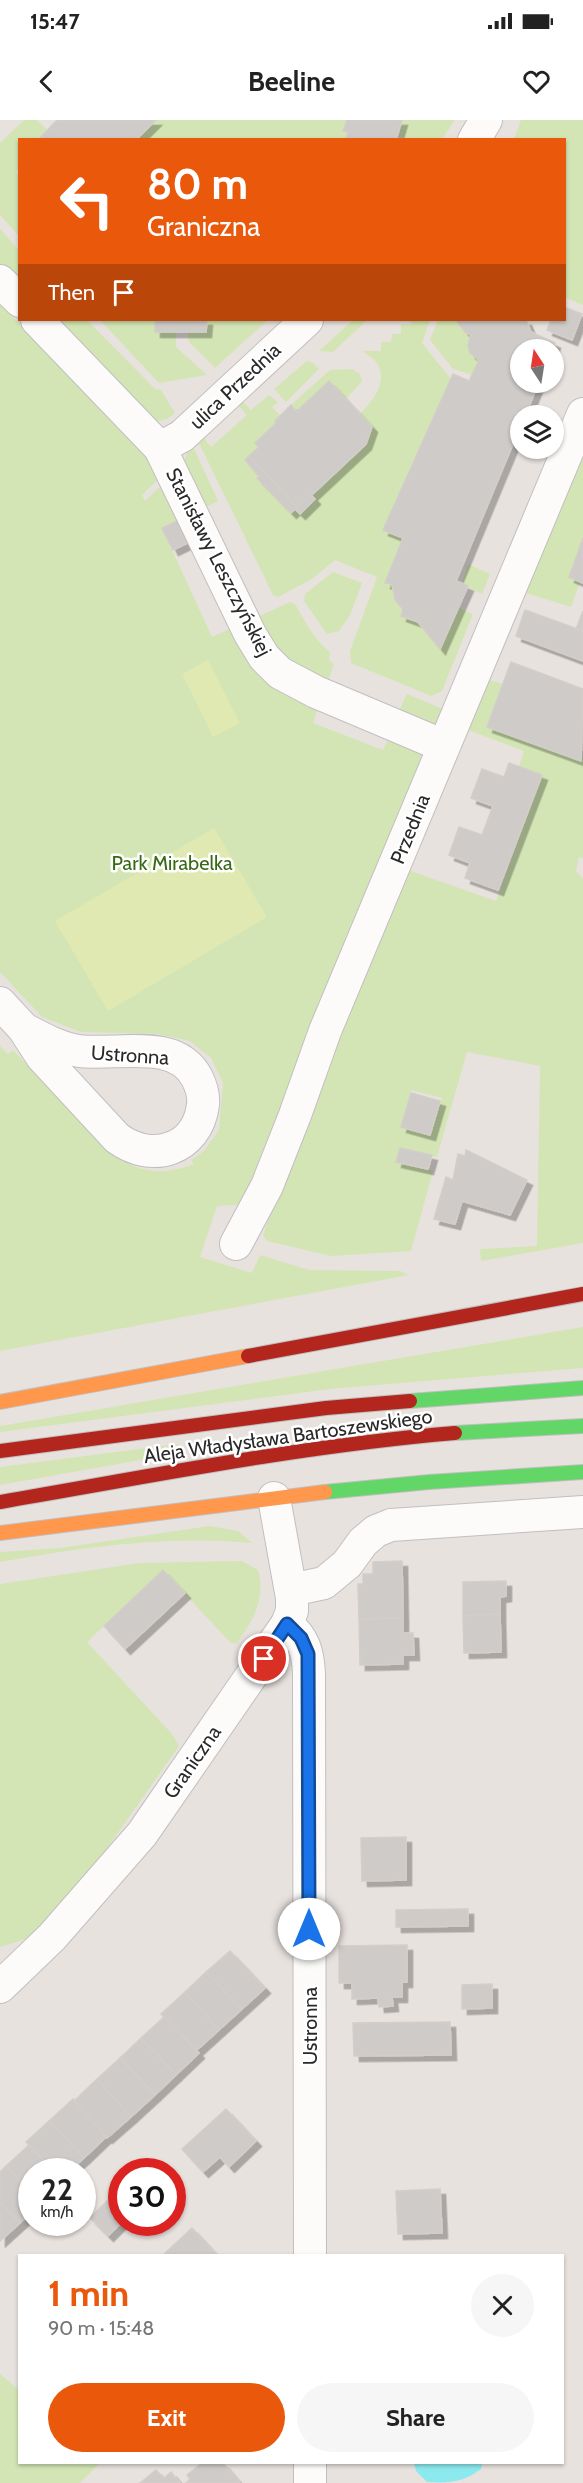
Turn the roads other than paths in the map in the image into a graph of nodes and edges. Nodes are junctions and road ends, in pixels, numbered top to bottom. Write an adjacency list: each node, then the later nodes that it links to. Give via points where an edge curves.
1 (486, 120): 2 (street)
2 (475, 138)
3 (0, 281): 4 (street)
4 (18, 299)
5 (38, 321): 8 (street, Stanisławy Leszczyńskiej)
6 (306, 321): 8 (street, ulica Przednia, via 182,436)
7 (583, 414): 9 (street, Przednia)
8 (160, 448): 9 (street, Stanisławy Leszczyńskiej, via 264,657 280,673 316,692)
9 (444, 746): 12 (street, Przednia, via 325,1031 267,1186)
10 (0, 1003): 11 (street, Ustronna)
11 (24, 1029): 11 (street, Ustronna, via 42,1057 131,1148 149,1152 172,1149 189,1137 199,1121 204,1103 201,1084 180,1058 157,1052 76,1051)
12 (236, 1244)
13 (583, 1295): 15 (main road)
14 (583, 1388): 17 (main road, Aleja Władysława Bartoszewskiego, via 326,1408)
15 (0, 1402)
16 (583, 1426): 20 (main road, Aleja Władysława Bartoszewskiego, via 470,1432 337,1446 177,1469)
17 (0, 1451)
18 (583, 1472): 19 (main road)
19 (274, 1498): 22 (main road); 23 (street, Graniczna)
20 (0, 1502)
21 (583, 1512): 23 (street, via 391,1525 363,1542 347,1564 324,1583)
22 (0, 1533)
23 (291, 1590): 24 (street, Graniczna, via 292,1611)
24 (287, 1624): 25 (street, Graniczna, via 141,1834 52,1937); 26 (street, Ustronna, via 305,1645 309,1674)
25 (0, 1987)
26 (310, 2254)
27 (310, 2464): 28 (street)
28 (310, 2483)

